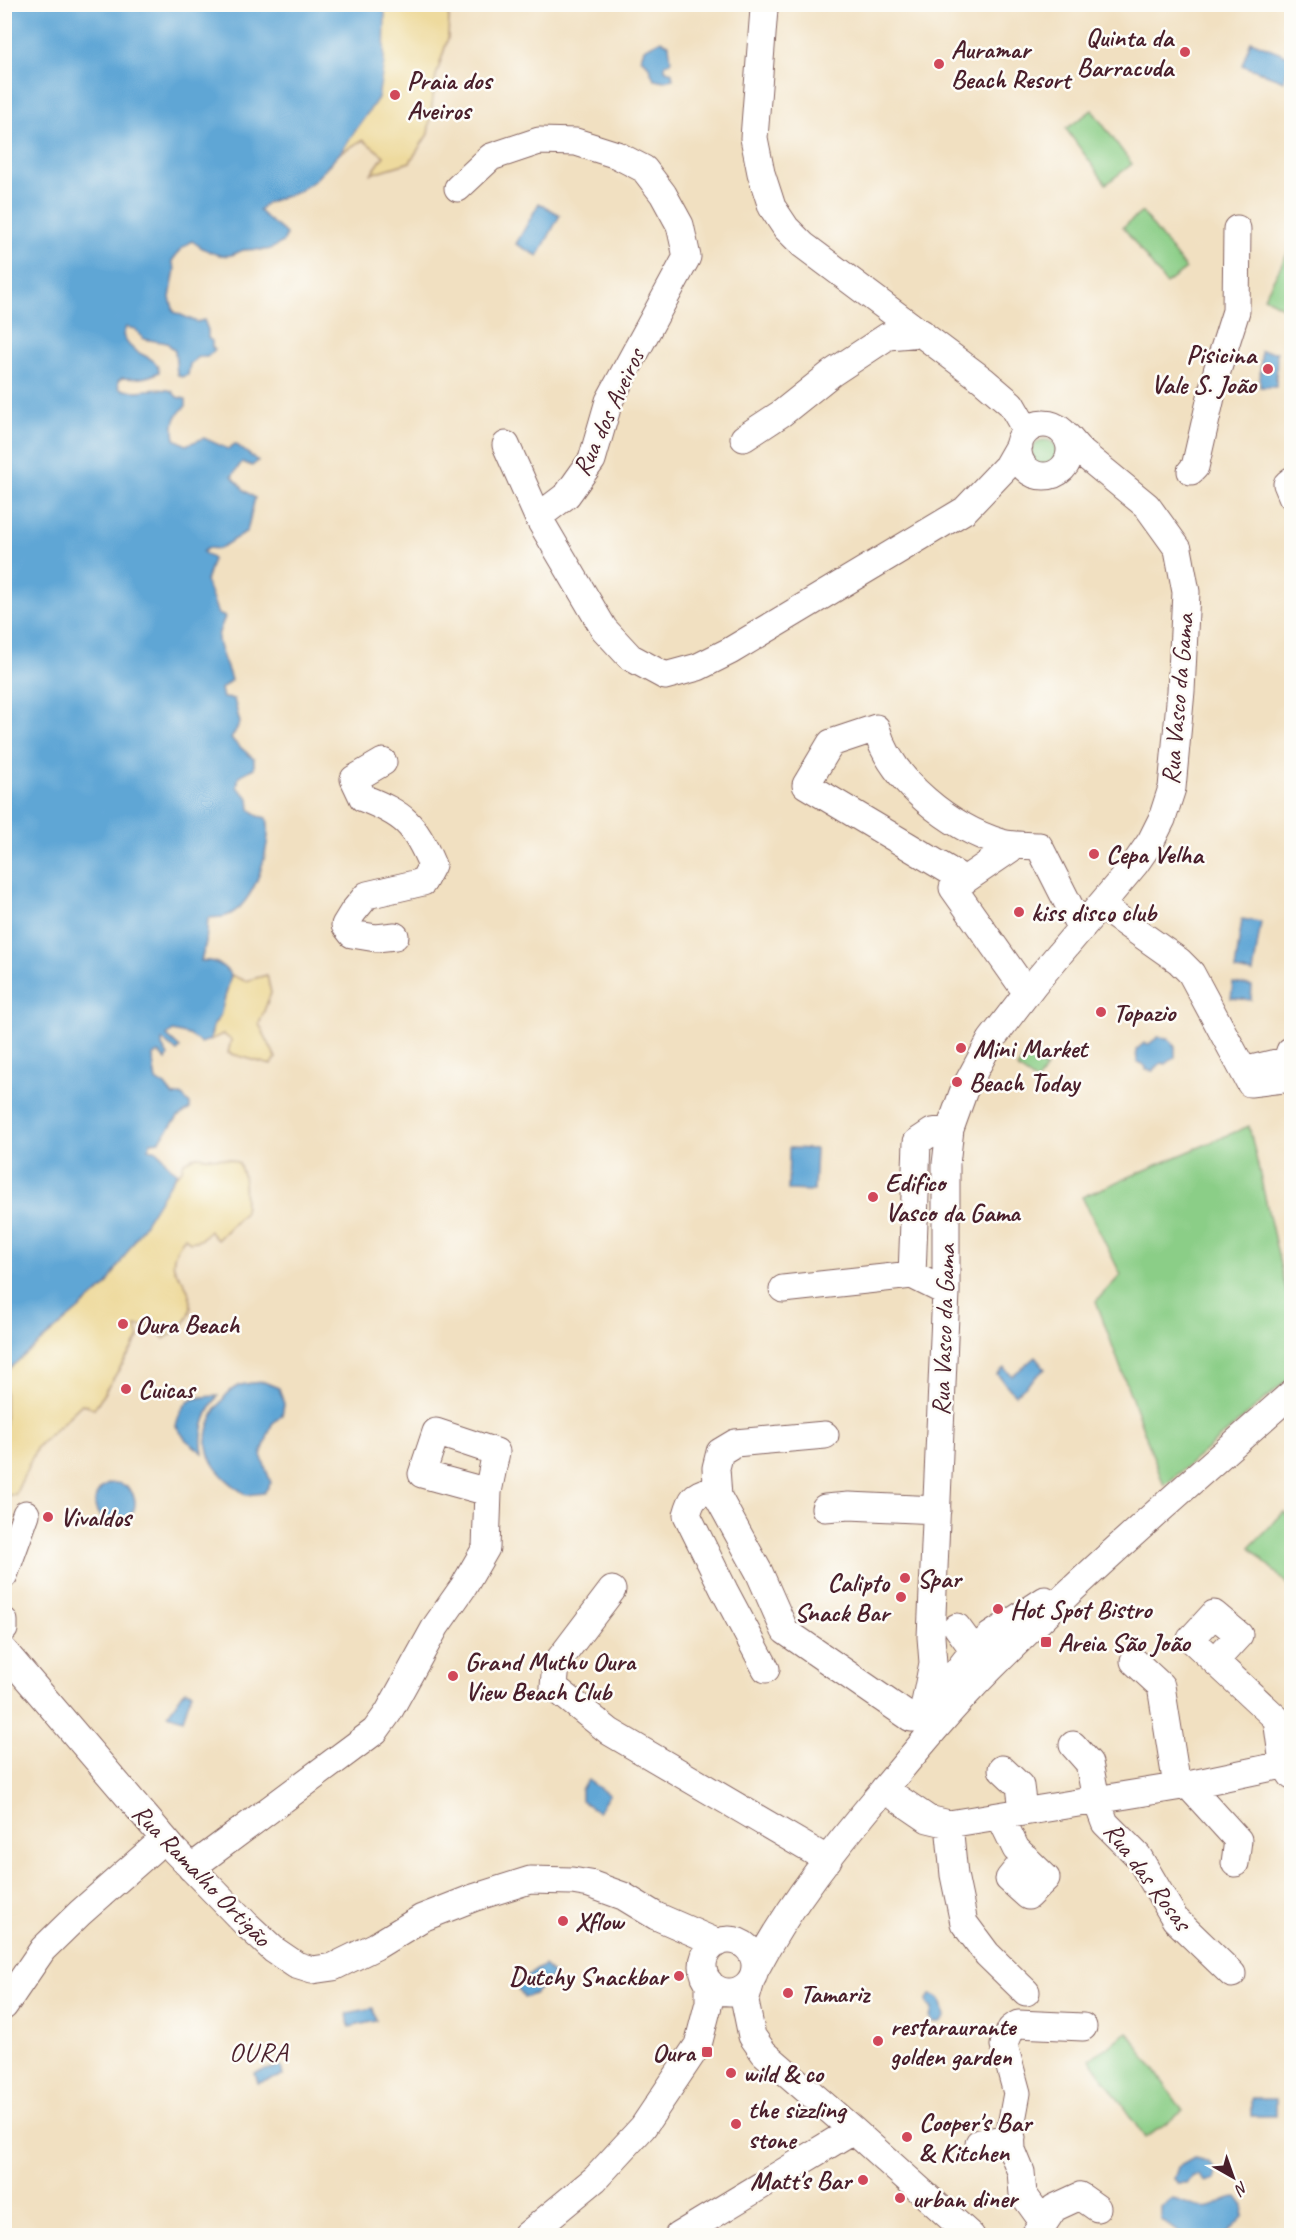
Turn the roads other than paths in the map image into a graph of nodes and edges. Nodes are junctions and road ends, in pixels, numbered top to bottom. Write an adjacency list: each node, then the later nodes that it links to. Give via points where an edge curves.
1 (764, 9): 4 (street, via 754,138 772,207 803,245)
2 (458, 188): 15 (street, Rua dos Aveiros, via 491,157 539,141 576,142 617,155 644,169 680,225 687,257 609,401 592,460 567,495)
3 (1237, 229): 9 (street, via 1236,311)
4 (922, 333): 5 (street, via 1011,404); 7 (street, via 888,336)
5 (1022, 437): 6 (street, via 1037,424 1050,424 1058,426); 10 (street, via 1017,451 1022,464 1035,475); 14 (street, via 1007,466)
6 (1068, 437): 10 (street, via 1070,458 1064,468); 12 (street, Rua Vasco da Gama)
7 (744, 438)
8 (506, 445): 15 (street)
9 (1191, 471)
10 (1048, 476): 12 (street, Rua Vasco da Gama, via 1068,473); 14 (street, via 1008,485)
11 (1292, 480): 13 (street, via 1287,484)
12 (1129, 491): 19 (street, Rua Vasco da Gama, via 1147,506 1178,549 1186,592 1181,691 1172,788 1162,819 1135,864)
13 (1292, 496)
14 (965, 510): 15 (street, via 730,651 698,667 665,676 630,657 604,629)
15 (537, 517)
16 (383, 762): 21 (street, via 354,779 363,798 392,809 407,822 432,865 423,882 367,895 345,925 352,934)
17 (1016, 845): 18 (street); 18 (street, via 975,834 943,814 895,766 876,728 831,743 806,785); 20 (street, via 1039,846)
18 (965, 880): 22 (street, via 953,888)
19 (1101, 906): 20 (street, Rua Vasco da Gama); 24 (street, via 1191,973)
20 (1081, 929): 22 (street, Rua Vasco da Gama)
21 (395, 936)
22 (1027, 993): 26 (street, Rua Vasco da Gama, via 991,1040 964,1090)
23 (1290, 1051): 24 (street, via 1284,1061)
24 (1244, 1071): 25 (street, via 1250,1083)
25 (1292, 1078)
26 (950, 1130): 27 (street, via 933,1132 917,1142); 29 (street, Rua Vasco da Gama, via 946,1164)
27 (912, 1275): 28 (street); 29 (street)
28 (783, 1289)
29 (946, 1292): 35 (street, Rua Vasco da Gama)
30 (1292, 1393): 38 (street)
31 (825, 1435): 33 (street, via 735,1443 720,1452 716,1468)
32 (488, 1492): 64 (street, via 486,1548 375,1731)
33 (718, 1497): 50 (street, via 709,1491 698,1493 691,1500 687,1515); 51 (street, via 759,1572 785,1631)
34 (825, 1508): 35 (street)
35 (937, 1510): 39 (street, Rua Vasco da Gama)
36 (26, 1514): 37 (street)
37 (4, 1575)
38 (1087, 1575): 41 (street); 45 (street)
39 (934, 1578): 43 (street); 49 (street, Rua Vasco da Gama, via 930,1637)
40 (612, 1590): 62 (street, via 556,1664 555,1687 610,1732)
41 (1046, 1615): 49 (street, via 1027,1621); 51 (street)
42 (4, 1621): 44 (street)
43 (957, 1627): 45 (street, via 973,1632); 49 (street, via 971,1646)
44 (4, 1629)
45 (998, 1630): 49 (street)
46 (4, 1651): 60 (street, Rua Ramalho Ortigão)
47 (1134, 1661): 55 (street, via 1161,1686)
48 (1215, 1661): 53 (street, Rua das Rosas, via 1277,1719)
49 (960, 1663): 51 (street, Rua Vasco da Gama); 51 (street, via 936,1717)
50 (766, 1669)
51 (926, 1727): 56 (street, via 907,1740)
52 (1073, 1745): 57 (street, via 1089,1763)
53 (1289, 1768): 55 (street, Rua das Rosas)
54 (1002, 1769): 58 (street, via 1020,1786)
55 (1182, 1785): 57 (street, Rua das Rosas); 63 (street, via 1238,1840)
56 (884, 1789): 59 (street, Rua das Rosas, via 928,1819); 62 (street)
57 (1096, 1799): 58 (street, Rua das Rosas); 67 (street, Rua das Rosas, via 1105,1823 1138,1856 1175,1919)
58 (1011, 1813): 59 (street, Rua das Rosas); 61 (street, via 1017,1849)
59 (949, 1824): 69 (street, via 964,1923 987,1954)
60 (164, 1839): 64 (street, Rua Ramalho Ortigão); 70 (street, via 43,1949)
61 (1026, 1858)
62 (828, 1860): 65 (street)
63 (1236, 1863)
64 (191, 1868): 66 (street, Rua Ramalho Ortigão, via 274,1950 296,1965 312,1970 333,1967 422,1918 531,1880 590,1884 623,1896 656,1916)
65 (800, 1895): 66 (street, via 780,1912); 68 (street)
66 (728, 1942): 68 (street, via 746,1946 751,1953); 68 (street, via 711,1947 704,1970)
67 (1232, 1974)
68 (736, 1981): 72 (street, via 752,2036 764,2053); 77 (street, via 709,2001 698,2045 643,2127 595,2180)
69 (1026, 1992)
70 (4, 2006)
71 (1083, 2027): 73 (street, via 1031,2023 1011,2029 1004,2046 1017,2093)
72 (853, 2130): 78 (street); 79 (street)
73 (1012, 2138): 74 (street); 76 (street, via 1023,2194)
74 (979, 2143)
75 (1097, 2208): 76 (street, via 1080,2196 1054,2208)
76 (1039, 2229)
77 (526, 2235)
78 (678, 2235)
79 (971, 2235)

